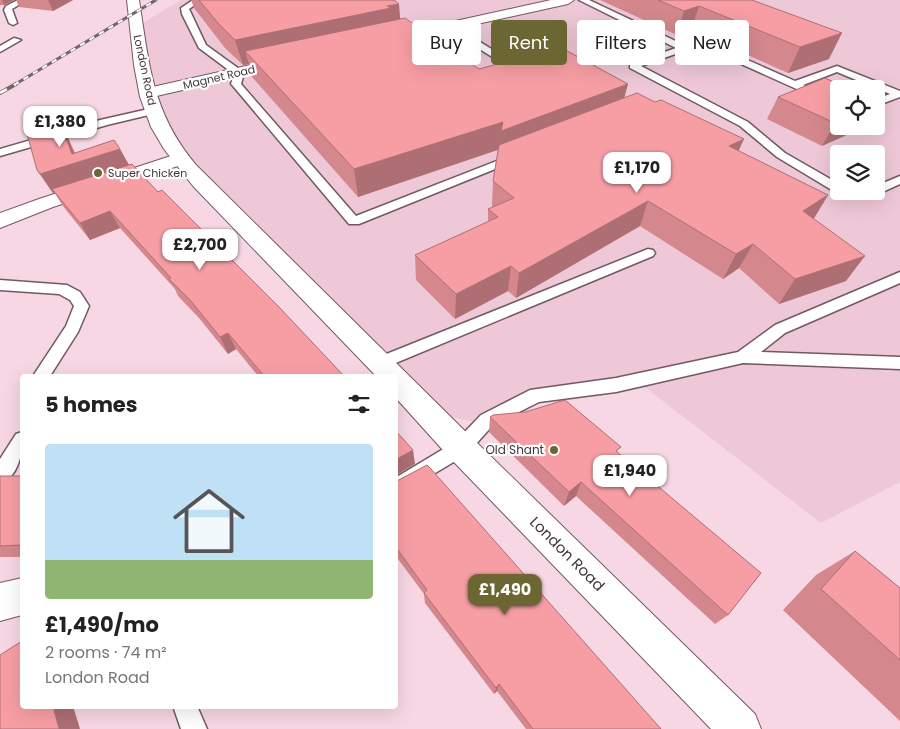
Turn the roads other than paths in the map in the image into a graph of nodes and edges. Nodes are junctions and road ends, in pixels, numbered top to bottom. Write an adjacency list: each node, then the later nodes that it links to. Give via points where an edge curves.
1 (23, 0): 8 (lane, via 8,10)
2 (133, 0): 25 (main road, London Road)
3 (198, 0): 19 (lane, via 185,8 192,29 202,46)
4 (568, 0): 6 (main road)
5 (583, 0): 12 (lane)
6 (507, 6): 7 (main road)
7 (466, 20)
8 (13, 23)
9 (412, 34): 11 (main road)
10 (17, 40): 14 (lane)
11 (372, 43)
12 (675, 44)
13 (481, 46): 18 (lane, via 526,74)
14 (0, 49)
15 (675, 51): 30 (lane, via 633,66 744,124 780,155)
16 (296, 60): 19 (main road, Magnet Road)
17 (749, 65): 21 (lane)
18 (534, 72)
19 (238, 73): 25 (main road, Magnet Road); 27 (lane, via 236,84 354,221)
20 (864, 80): 21 (lane, via 837,69)
21 (794, 85): 24 (lane)
22 (885, 89): 23 (lane, via 898,94)
23 (885, 99)
24 (830, 101)
25 (150, 102): 26 (lane, via 104,122); 28 (main road, London Road, via 160,127)
26 (0, 153)
27 (526, 153)
28 (180, 159): 32 (main road); 38 (main road, London Road)
29 (900, 180): 31 (lane)
30 (830, 184)
31 (885, 187)
32 (0, 221)
33 (648, 253): 38 (lane)
34 (900, 277): 36 (lane, via 780,329)
35 (0, 285): 39 (lane, via 62,289 75,296 82,306 73,328)
36 (743, 357): 37 (lane); 42 (lane, via 616,385 536,395 487,420)
37 (900, 364)
38 (389, 372)
39 (43, 374)
40 (398, 381): 42 (main road, London Road)
41 (20, 443): 43 (lane)
42 (462, 448): 44 (lane); 49 (main road, London Road)
43 (0, 475)
44 (398, 486)
45 (20, 597): 46 (main road)
46 (0, 602)
47 (186, 709): 48 (lane)
48 (194, 729)
49 (740, 729)

